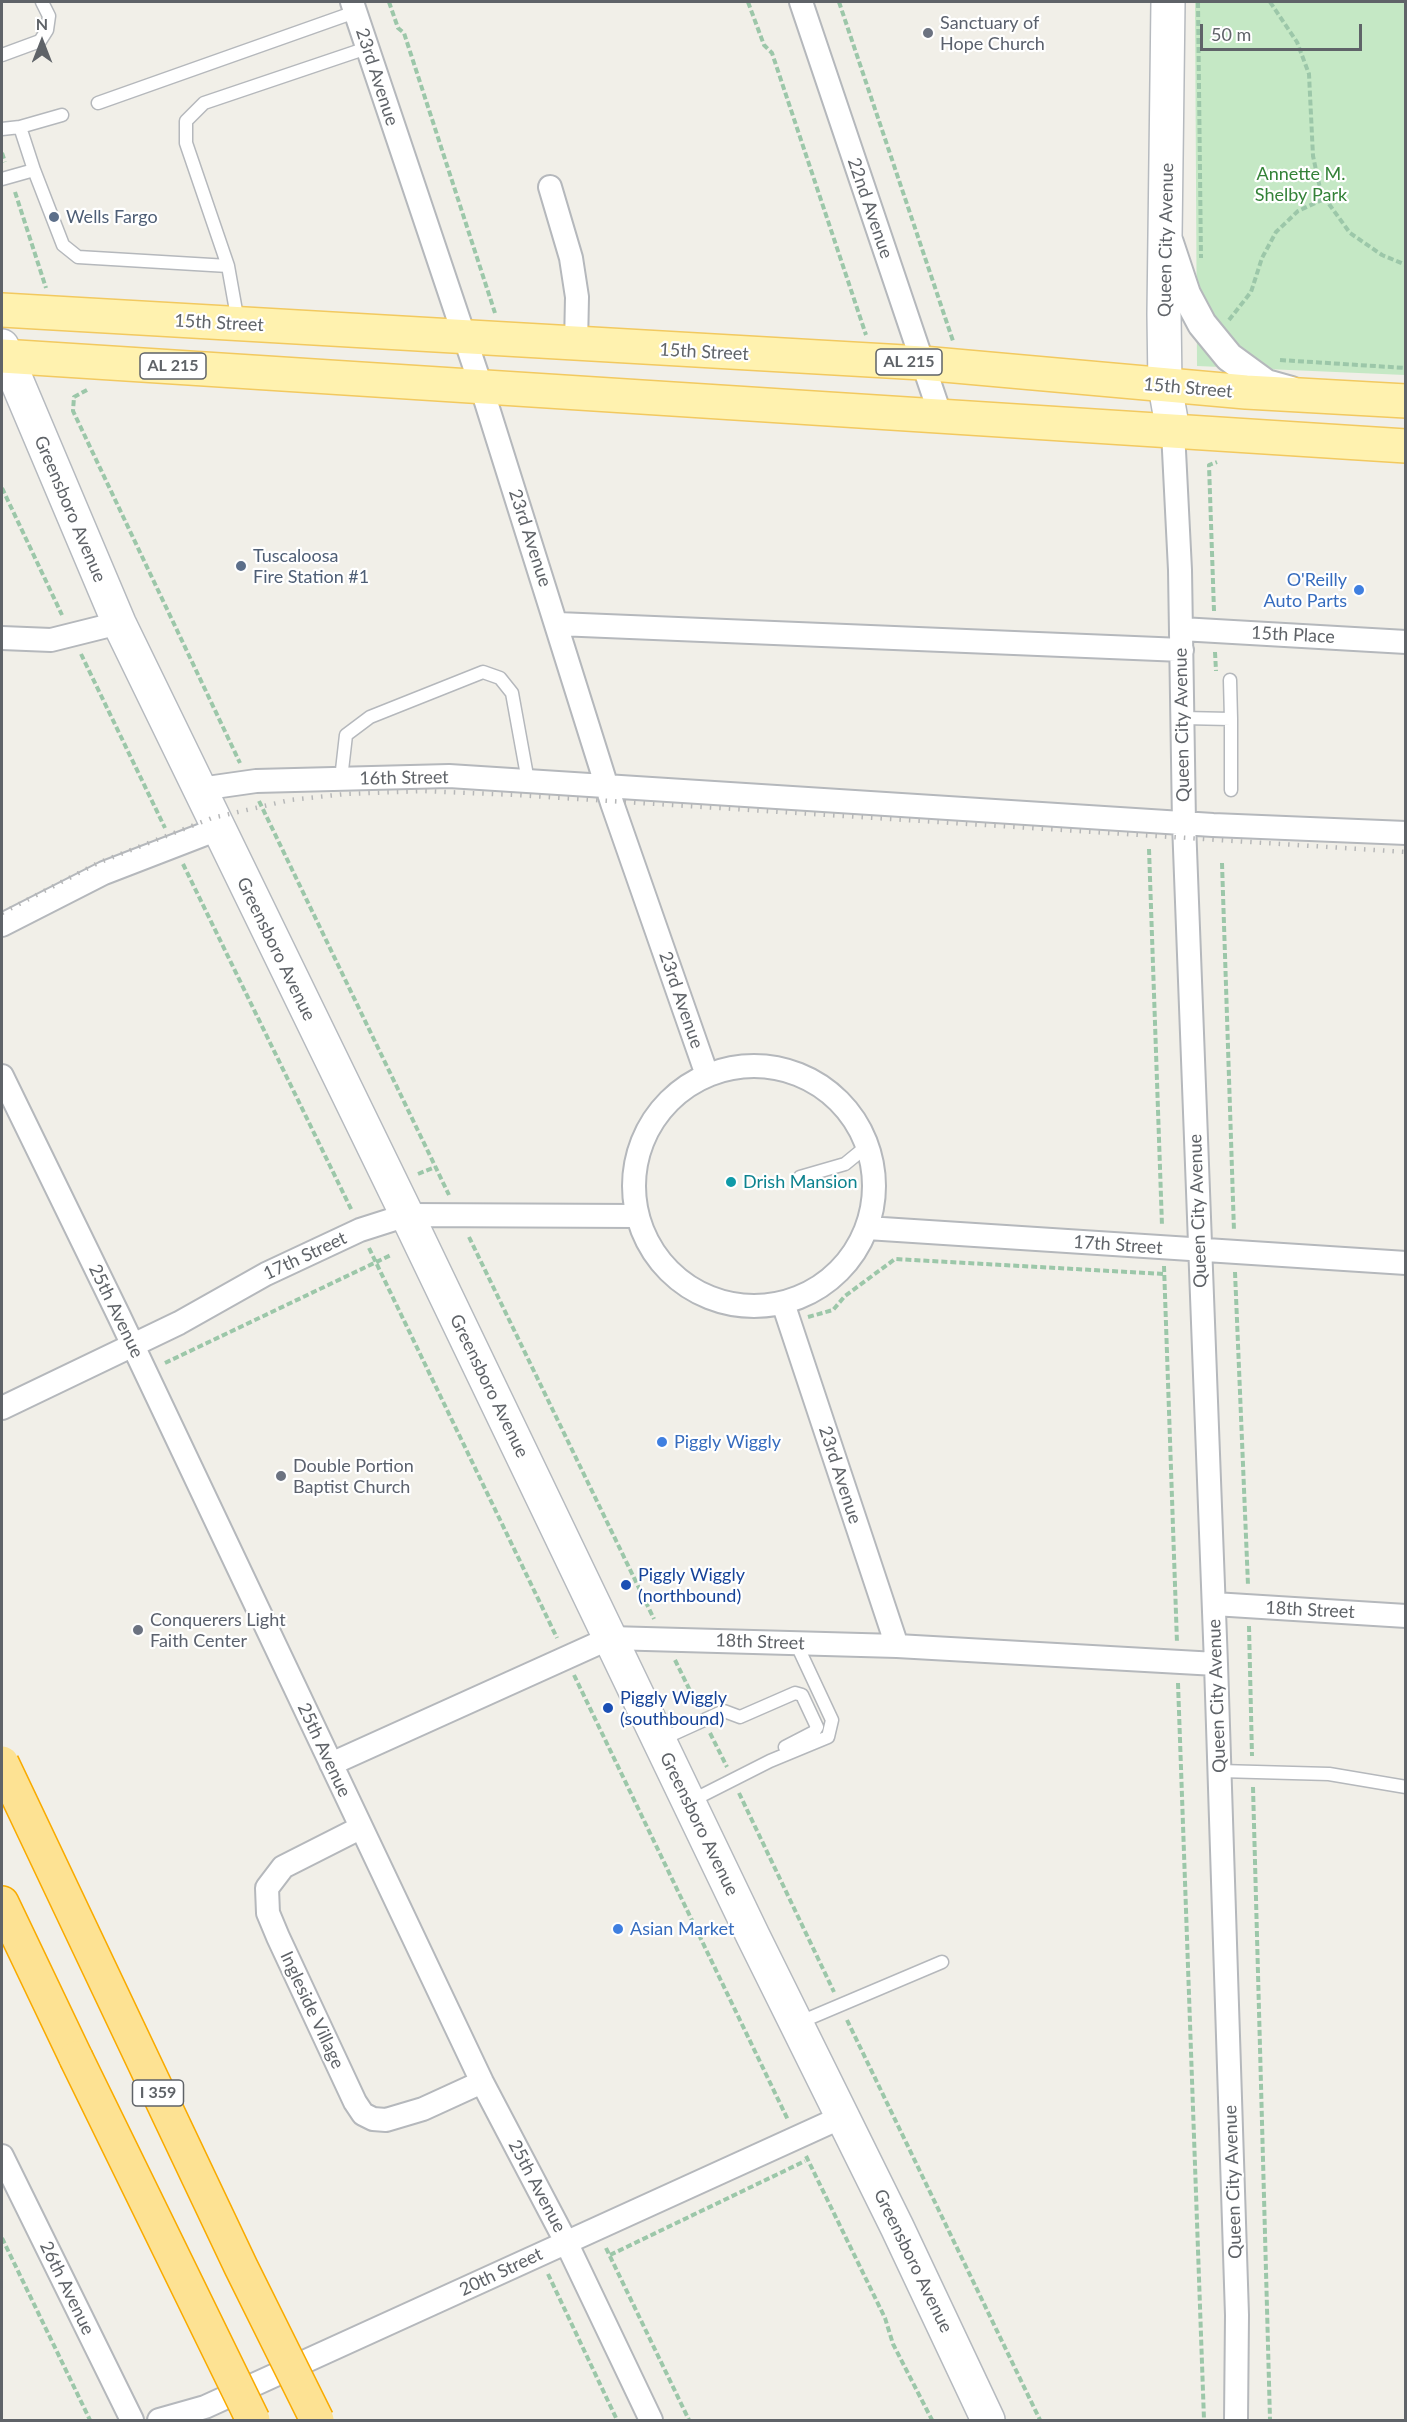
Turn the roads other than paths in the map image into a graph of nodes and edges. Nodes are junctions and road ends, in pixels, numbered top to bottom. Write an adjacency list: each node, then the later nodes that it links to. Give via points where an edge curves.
1 (42, 2): 6 (lane, via 49,16 40,41)
2 (801, 2): 21 (street, 22nd Avenue)
3 (1168, 2): 14 (main road, Queen City Avenue)
4 (354, 7): 5 (street, 23rd Avenue); 7 (lane)
5 (367, 48): 15 (lane, via 204,103 186,121 186,143); 18 (street, 23rd Avenue)
6 (2, 55)
7 (98, 103)
8 (62, 115): 9 (lane)
9 (20, 128): 10 (lane); 11 (lane)
10 (2, 129)
11 (34, 171): 12 (lane); 15 (lane, via 63,245 78,257)
12 (6, 178)
13 (550, 187): 19 (street, via 571,258 577,297)
14 (1166, 233): 23 (main road, Queen City Avenue); 24 (street, via 1186,294 1202,324 1229,357 1266,384)
15 (228, 266): 17 (lane)
16 (2, 310): 17 (main road, 15th Street / AL 215)
17 (238, 324): 18 (main road, 15th Street / AL 215)
18 (460, 326): 19 (main road, 15th Street / AL 215); 22 (street, 23rd Avenue)
19 (576, 345): 21 (main road, 15th Street / AL 215)
20 (3, 352): 22 (main road, AL 215); 29 (main road, Greensboro Avenue / AL 215)
21 (919, 354): 23 (main road, 15th Street / AL 215); 26 (street, 22nd Avenue)
22 (481, 386): 26 (main road, AL 215); 30 (street, 23rd Avenue)
23 (1165, 386): 24 (main road, 15th Street / AL 215); 27 (main road, Queen City Avenue)
24 (1308, 396): 25 (main road, 15th Street / AL 215)
25 (1406, 401)
26 (940, 414): 27 (main road, AL 215)
27 (1173, 431): 28 (main road, AL 215); 32 (street, Queen City Avenue)
28 (1406, 446)
29 (119, 623): 31 (street, via 51,640); 40 (main road, Greensboro Avenue / AL 215)
30 (558, 624): 32 (street, 15th Place); 39 (street, 23rd Avenue)
31 (2, 638)
32 (1181, 639): 33 (street, 15th Place, via 1214,631); 35 (street, Queen City Avenue)
33 (1406, 642)
34 (1230, 680): 36 (lane)
35 (1182, 718): 36 (lane); 42 (street, Queen City Avenue)
36 (1231, 719): 41 (lane)
37 (341, 779): 38 (street, 16th Street, via 449,776); 38 (lane, via 346,735 370,717 483,672 500,678 512,693); 40 (street, 16th Street, via 249,782)
38 (528, 781): 39 (street, 16th Street)
39 (607, 786): 42 (street, 16th Street); 46 (street, 23rd Avenue)
40 (200, 789): 43 (main road, Greensboro Avenue / AL 215)
41 (1231, 790)
42 (1184, 824): 44 (street, 16th Street); 53 (street, Queen City Avenue)
43 (218, 829): 45 (street, via 104,873); 50 (main road, Greensboro Avenue / AL 215)
44 (1406, 833)
45 (2, 925)
46 (707, 1075): 48 (street, via 736,1067 761,1066 810,1079 848,1110); 51 (street, via 668,1102 644,1137 634,1171)
47 (2, 1076): 56 (street, 25th Avenue)
48 (867, 1146): 49 (lane, via 845,1164); 52 (street, via 875,1181)
49 (800, 1177)
50 (407, 1215): 51 (street, 17th Street); 56 (street, 17th Street, via 360,1230 266,1274); 60 (main road, Greensboro Avenue / AL 215)
51 (637, 1216): 55 (street, via 659,1261 698,1293 721,1302)
52 (867, 1228): 53 (street, 17th Street); 55 (street, via 858,1249 839,1272)
53 (1199, 1251): 54 (street, 17th Street); 58 (street, Queen City Avenue)
54 (1406, 1263)
55 (787, 1313): 62 (street, 23rd Avenue)
56 (132, 1346): 57 (street, 17th Street); 67 (street, 25th Avenue)
57 (2, 1408)
58 (1214, 1604): 59 (street, 18th Street); 63 (street, Queen City Avenue)
59 (1406, 1616)
60 (610, 1638): 61 (street, 18th Street); 64 (main road, Greensboro Avenue / AL 215); 67 (street, 18th Street)
61 (796, 1643): 62 (street, 18th Street); 65 (lane, via 832,1720 831,1731 828,1737)
62 (897, 1646): 63 (street, 18th Street)
63 (1216, 1664): 68 (street, Queen City Avenue)
64 (659, 1740): 65 (lane, via 724,1710 740,1717 795,1693 802,1695 817,1727 776,1751); 70 (main road, Greensboro Avenue / AL 215)
65 (770, 1761): 70 (lane)
66 (2, 1763): 82 (highway, I 359, bridge)
67 (331, 1764): 71 (street, 25th Avenue)
68 (1220, 1771): 69 (lane, via 1329,1774); 85 (street, Queen City Avenue, via 1237,2315)
69 (1406, 1787)
70 (690, 1802): 74 (main road, Greensboro Avenue / AL 215)
71 (360, 1828): 75 (street, 25th Avenue); 75 (street, Ingleside Village, via 283,1867 267,1888 268,1913 355,2102 363,2114 386,2120 423,2109)
72 (2, 1903): 81 (highway, bridge)
73 (942, 1962): 74 (lane)
74 (797, 2023): 76 (main road, Greensboro Avenue / AL 215)
75 (482, 2082): 78 (street, 25th Avenue)
76 (842, 2117): 78 (street, 20th Street); 84 (main road, Greensboro Avenue / AL 215)
77 (2, 2156): 79 (street, 26th Avenue)
78 (566, 2242): 80 (street, 20th Street, via 205,2407); 83 (street, 25th Avenue)
79 (132, 2421)
80 (159, 2421)
81 (253, 2421)
82 (317, 2421)
83 (651, 2421)
84 (988, 2421)
85 (1236, 2421)

